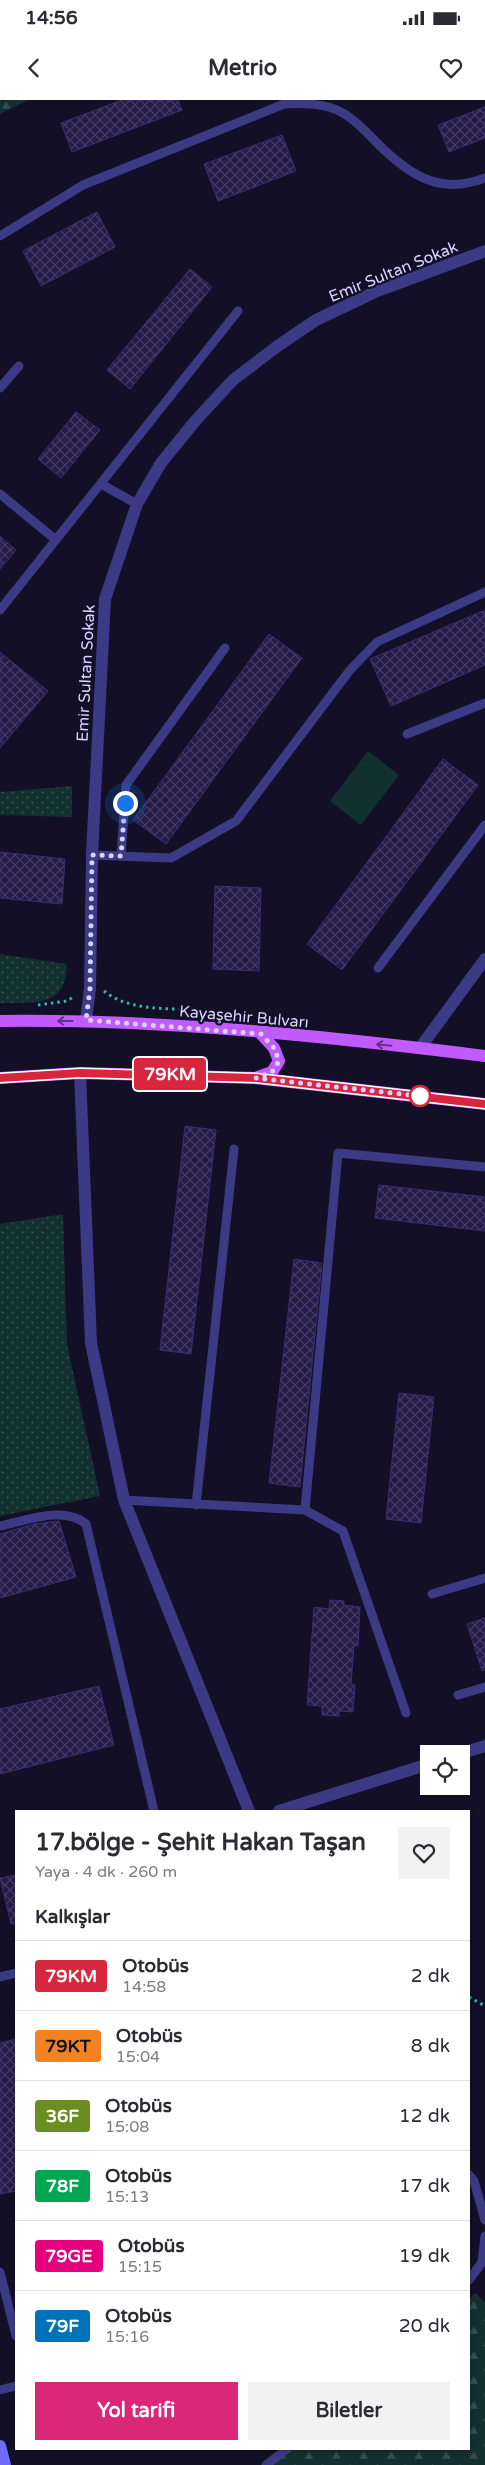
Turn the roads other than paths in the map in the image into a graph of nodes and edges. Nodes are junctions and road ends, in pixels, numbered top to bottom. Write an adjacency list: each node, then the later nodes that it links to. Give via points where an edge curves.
1 (485, 178): 2 (lane, via 459,185 431,181 403,168 341,111 313,104 284,104 83,185)
2 (0, 236)
3 (485, 251): 9 (street, Emir Sultan Sokak, via 375,292 316,320 279,345 233,380 196,420 161,463)
4 (238, 311): 7 (lane)
5 (19, 366): 6 (lane)
6 (0, 388)
7 (101, 484): 9 (lane); 10 (lane)
8 (0, 494): 10 (lane)
9 (137, 504): 17 (street, Emir Sultan Sokak, via 104,599)
10 (56, 540): 12 (lane)
11 (485, 592): 18 (lane, via 377,642 350,670 236,821 171,858)
12 (0, 610)
13 (225, 648): 18 (lane, via 126,785)
14 (485, 703): 15 (lane)
15 (407, 734)
16 (485, 825): 20 (lane)
17 (92, 855): 18 (lane); 21 (street, Emir Sultan Sokak, via 90,989)
18 (121, 856)
19 (485, 959): 24 (street)
20 (378, 968)
21 (86, 1020): 22 (main road, Kayaşehir Bulvarı, one-way to 22); 23 (main road, Kayaşehir Bulvarı)
22 (0, 1021)
23 (261, 1034): 24 (main road, Kayaşehir Bulvarı, one-way to 23); 28 (main road, via 274,1048 279,1061 272,1072)
24 (420, 1048): 25 (main road, Kayaşehir Bulvarı)
25 (485, 1056)
26 (80, 1073): 27 (main road); 28 (main road); 32 (street, via 91,1343)
27 (0, 1078)
28 (256, 1078): 29 (main road)
29 (485, 1104)
30 (234, 1148): 33 (lane)
31 (485, 1167): 34 (lane, via 338,1154)
32 (124, 1500): 33 (lane); 45 (street)
33 (196, 1505): 34 (lane)
34 (305, 1510): 40 (lane, via 343,1531)
35 (0, 1526): 44 (lane, via 62,1514 74,1516 86,1524)
36 (485, 1578): 37 (lane)
37 (432, 1594)
38 (485, 1687): 39 (lane)
39 (458, 1695)
40 (406, 1714)
41 (485, 1746): 42 (street)
42 (470, 1751)
43 (420, 1767): 46 (street)
44 (154, 1810)
45 (249, 1810)
46 (282, 1810)
47 (15, 1973): 48 (lane)
48 (0, 1977)
49 (470, 2176): 50 (lane)
50 (485, 2220)
51 (485, 2236): 52 (lane)
52 (484, 2262): 54 (lane)
53 (0, 2272): 55 (lane)
54 (470, 2279)
55 (15, 2332)
56 (15, 2386): 57 (lane)
57 (0, 2390)
58 (0, 2446): 60 (main road)
59 (286, 2450): 61 (lane)
60 (5, 2465)
61 (266, 2465)

